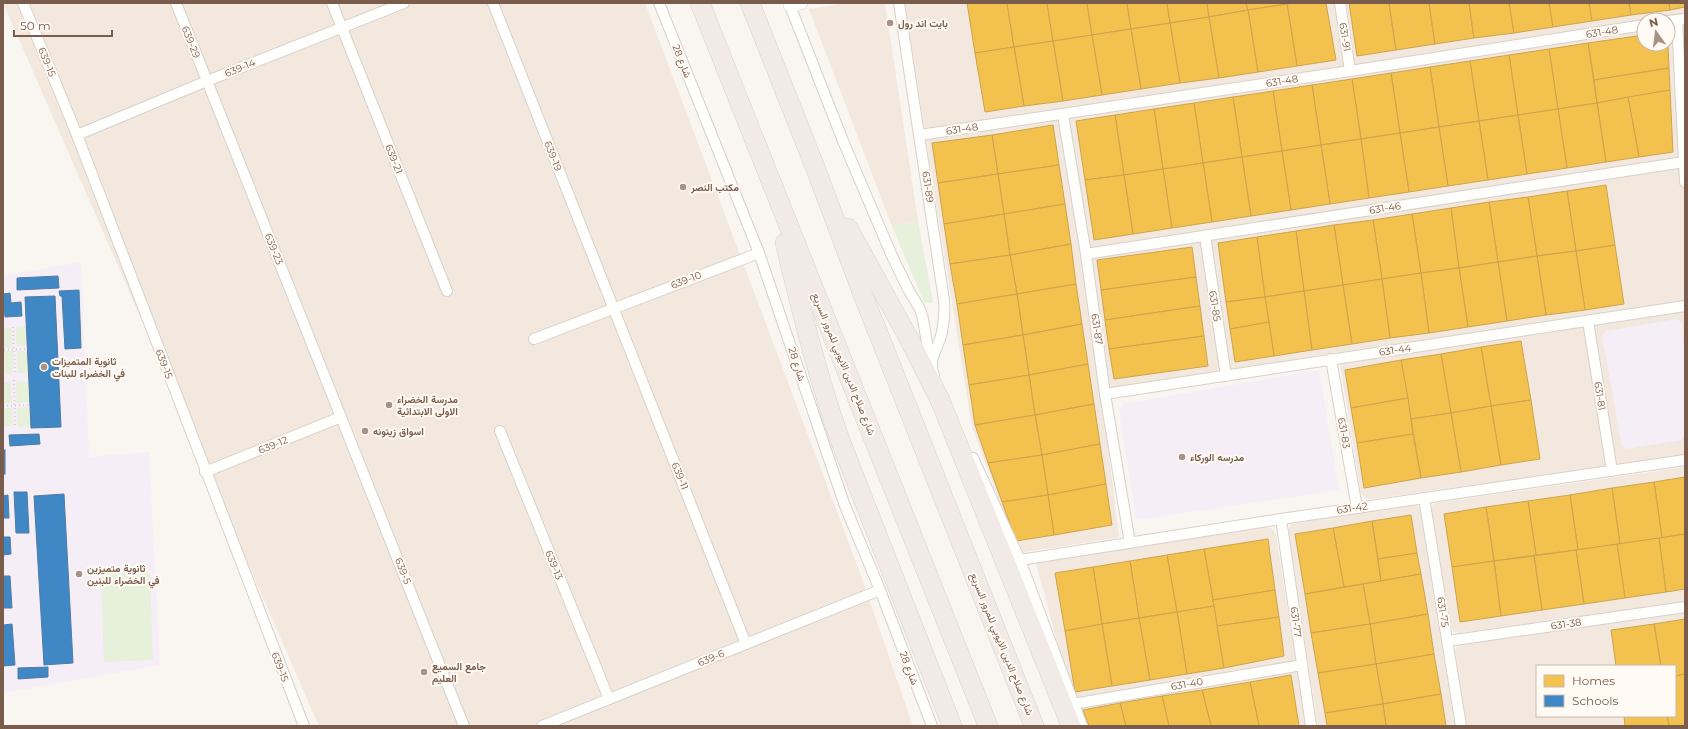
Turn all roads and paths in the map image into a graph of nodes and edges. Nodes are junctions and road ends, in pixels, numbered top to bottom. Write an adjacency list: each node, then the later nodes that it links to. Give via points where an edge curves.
1 (23, 3): 18 (street, 639-15)
2 (176, 3): 16 (street, 639-29)
3 (332, 3): 14 (street, 639-21)
4 (404, 3): 14 (street, 639-14)
5 (493, 3): 29 (street, 639-19)
6 (659, 3): 25 (street, شارع 28)
7 (700, 3): 23 (highway, شارع صلاح الدين الايوبي للمرور السريع)
8 (750, 3): 21 (highway, شارع صلاح الدين الايوبي للمرور السريع)
9 (899, 3): 19 (street, 631-89)
10 (1340, 3): 15 (street, 631-91)
11 (793, 4): 37 (street, via 843,141 892,256 920,309)
12 (1677, 20): 20 (street)
13 (1636, 26): 15 (street, 631-48)
14 (342, 28): 16 (street, 639-14); 27 (street, 639-21)
15 (1350, 71): 17 (street, 631-48)
16 (207, 81): 18 (street, 639-14); 46 (street, 639-23)
17 (1062, 115): 19 (street, 631-48); 26 (street, 631-87)
18 (77, 135): 51 (street, 639-15)
19 (920, 135): 37 (street, 631-89, via 944,300 943,328 934,354)
20 (1684, 162): 22 (street); 24 (street, 631-46)
21 (815, 167): 42 (highway); 70 (highway, شارع صلاح الدين الايوبي للمرور السريع)
22 (1685, 182)
23 (771, 183): 68 (highway, via 826,401); 69 (highway, شارع صلاح الدين الايوبي للمرور السريع)
24 (1205, 236): 26 (street, 631-46); 39 (street, 631-85)
25 (760, 253): 29 (street, 639-10); 57 (street, شارع 28, via 832,470)
26 (1086, 254): 41 (street, 631-87)
27 (447, 291)
28 (1685, 306): 30 (street, 631-44)
29 (614, 308): 32 (street, 639-10); 60 (street, 639-11)
30 (1588, 321): 36 (street, 631-44); 50 (street, 631-81)
31 (13, 327): 34 (path)
32 (534, 339)
33 (27, 348): 34 (path)
34 (14, 349): 35 (path); 38 (path)
35 (4, 350)
36 (1331, 359): 39 (street, 631-44); 53 (street, 631-83)
37 (932, 370): 42 (street); 56 (street)
38 (15, 372)
39 (1226, 376): 41 (street, 631-44)
40 (14, 380): 43 (path)
41 (1105, 394): 55 (street, 631-87)
42 (940, 400): 71 (highway)
43 (14, 405): 44 (path); 45 (path); 47 (path)
44 (30, 405)
45 (3, 406)
46 (341, 417): 51 (street, 639-12); 65 (street, 639-5)
47 (15, 426)
48 (500, 431): 62 (street, 639-13)
49 (1685, 460): 50 (street, 631-42)
50 (1612, 471): 52 (street, 631-42)
51 (205, 472): 64 (street, 639-15)
52 (1424, 498): 53 (street, 631-42); 59 (street, 631-75)
53 (1357, 508): 54 (street, 631-42)
54 (1281, 519): 55 (street, 631-42); 61 (street, 631-77)
55 (1130, 543): 56 (street, 631-42)
56 (1020, 560): 63 (street)
57 (880, 590): 60 (street, 639-6); 67 (street, شارع 28)
58 (1685, 607): 59 (street, 631-38)
59 (1448, 641): 74 (street, 631-75)
60 (746, 644): 62 (street, 639-6)
61 (1302, 665): 63 (street, 631-40); 73 (street, 631-77)
62 (609, 699): 66 (street, 639-6)
63 (1072, 704): 72 (street)
64 (304, 726)
65 (464, 726)
66 (542, 726)
67 (932, 726)
68 (952, 726)
69 (988, 726)
70 (1034, 726)
71 (1071, 726)
72 (1082, 726)
73 (1311, 726)
74 (1461, 726)

